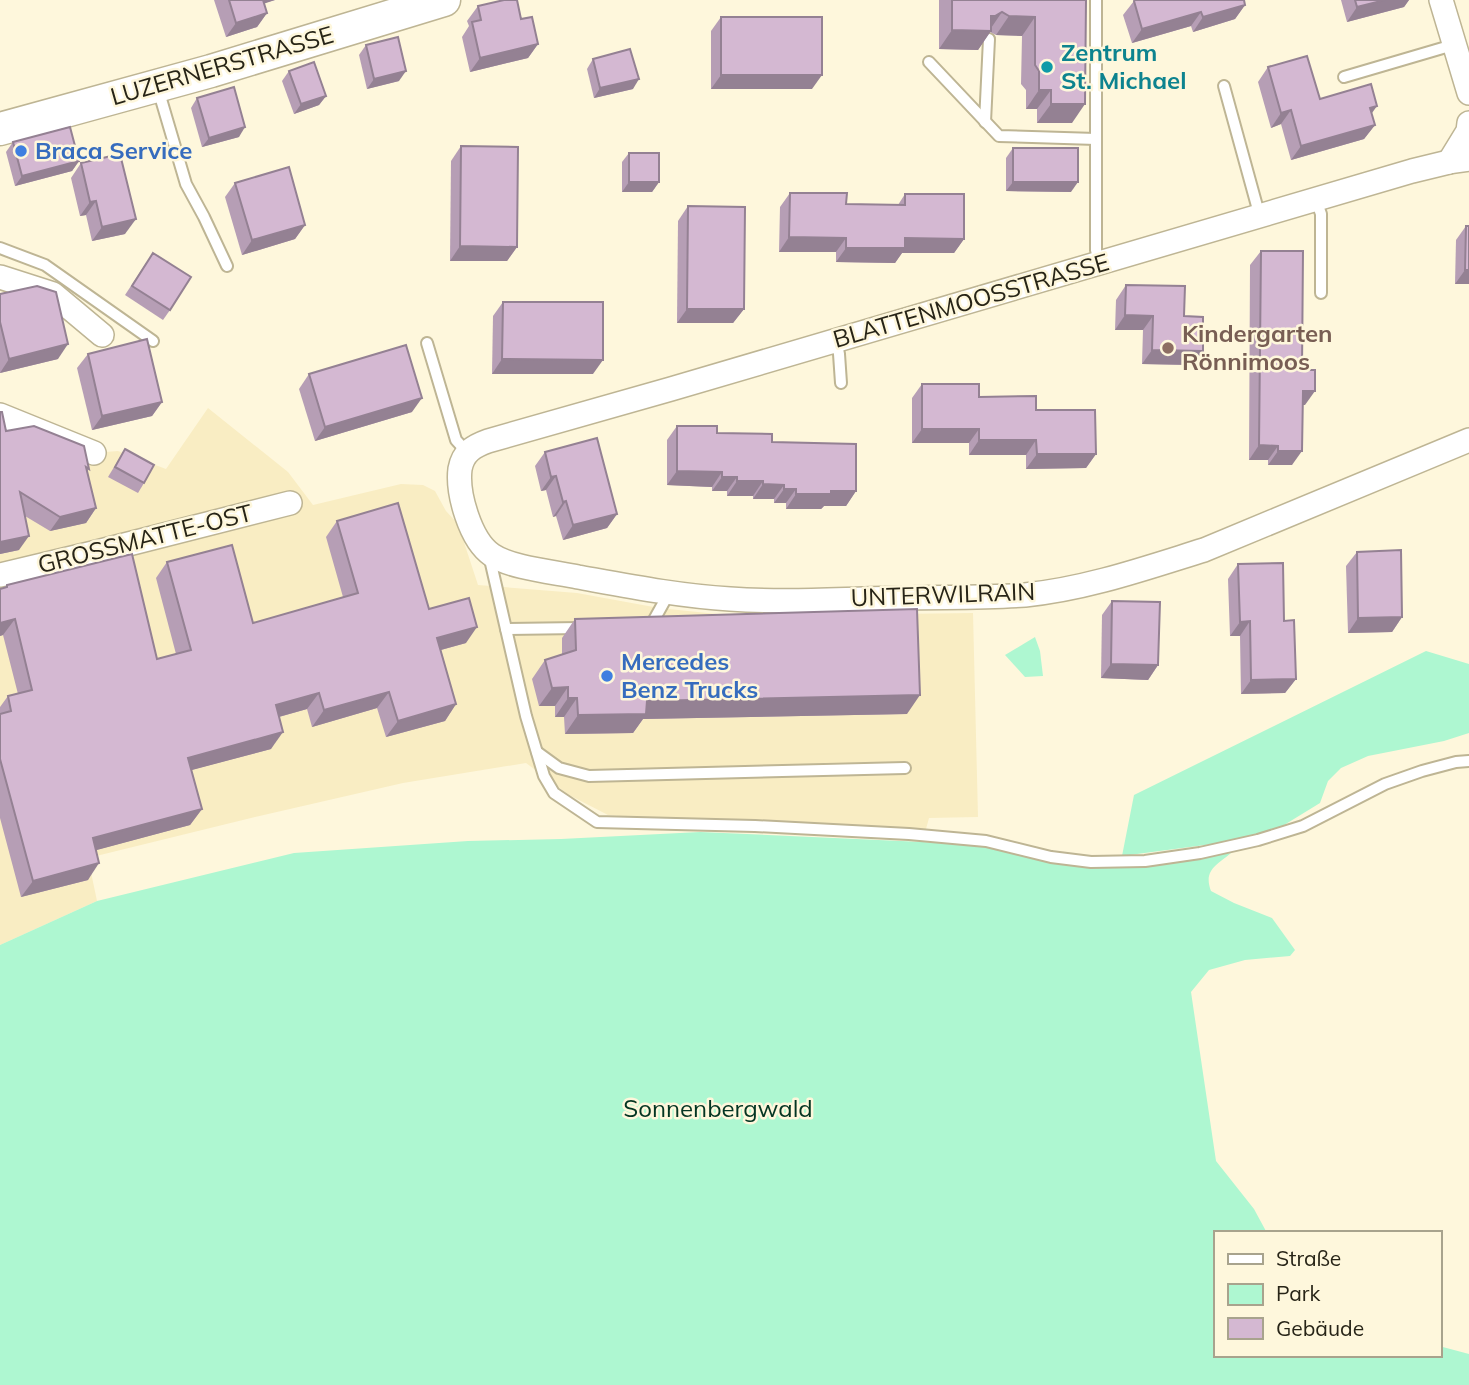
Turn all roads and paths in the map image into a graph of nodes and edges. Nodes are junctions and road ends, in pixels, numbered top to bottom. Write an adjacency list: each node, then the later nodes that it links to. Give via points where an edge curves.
1 (444, 0): 4 (main road, LUZERNERSTRASSE)
2 (1096, 0): 15 (lane)
3 (1441, 0): 6 (street)
4 (412, 4): 9 (main road, LUZERNERSTRASSE)
5 (989, 39): 12 (lane)
6 (1453, 45): 8 (lane); 11 (street)
7 (929, 62): 12 (lane)
8 (1344, 77)
9 (157, 86): 14 (main road, LUZERNERSTRASSE); 21 (lane, via 186,184)
10 (1224, 86): 18 (lane)
11 (1469, 93)
12 (985, 122): 15 (lane, via 999,136)
13 (1469, 123): 16 (street, BLATTENMOOSSTRASSE)
14 (0, 130)
15 (1096, 139): 20 (lane, via 1096,250)
16 (1459, 160): 17 (street, BLATTENMOOSSTRASSE)
17 (1317, 200): 18 (street, BLATTENMOOSSTRASSE); 23 (lane)
18 (1260, 217): 20 (street, BLATTENMOOSSTRASSE)
19 (0, 248): 26 (lane, via 45,264)
20 (1100, 263): 25 (street, BLATTENMOOSSTRASSE)
21 (227, 266)
22 (0, 277): 24 (street, via 53,294)
23 (1321, 293)
24 (102, 335)
25 (836, 340): 28 (lane); 32 (street, BLATTENMOOSSTRASSE, via 488,441 476,445)
26 (153, 341)
27 (427, 343): 32 (lane)
28 (841, 383)
29 (0, 415): 31 (street)
30 (1469, 440): 36 (street, UNTERWILRAIN, via 1204,550 1072,588 1015,595 793,600)
31 (94, 453)
32 (464, 459): 34 (street, via 459,489 477,538)
33 (290, 503): 35 (street, GROSSMATTE-OST)
34 (489, 553): 36 (street, UNTERWILRAIN, via 531,568); 39 (lane)
35 (0, 575)
36 (669, 592): 37 (lane, via 650,627)
37 (637, 627)
38 (598, 628): 39 (lane)
39 (506, 629): 40 (lane)
40 (537, 752): 41 (lane, via 554,793 597,822 909,834 986,841 1091,862 1145,861 1258,840 1303,825 1385,784); 42 (lane, via 559,768 589,776)
41 (1469, 761)
42 (905, 768)

